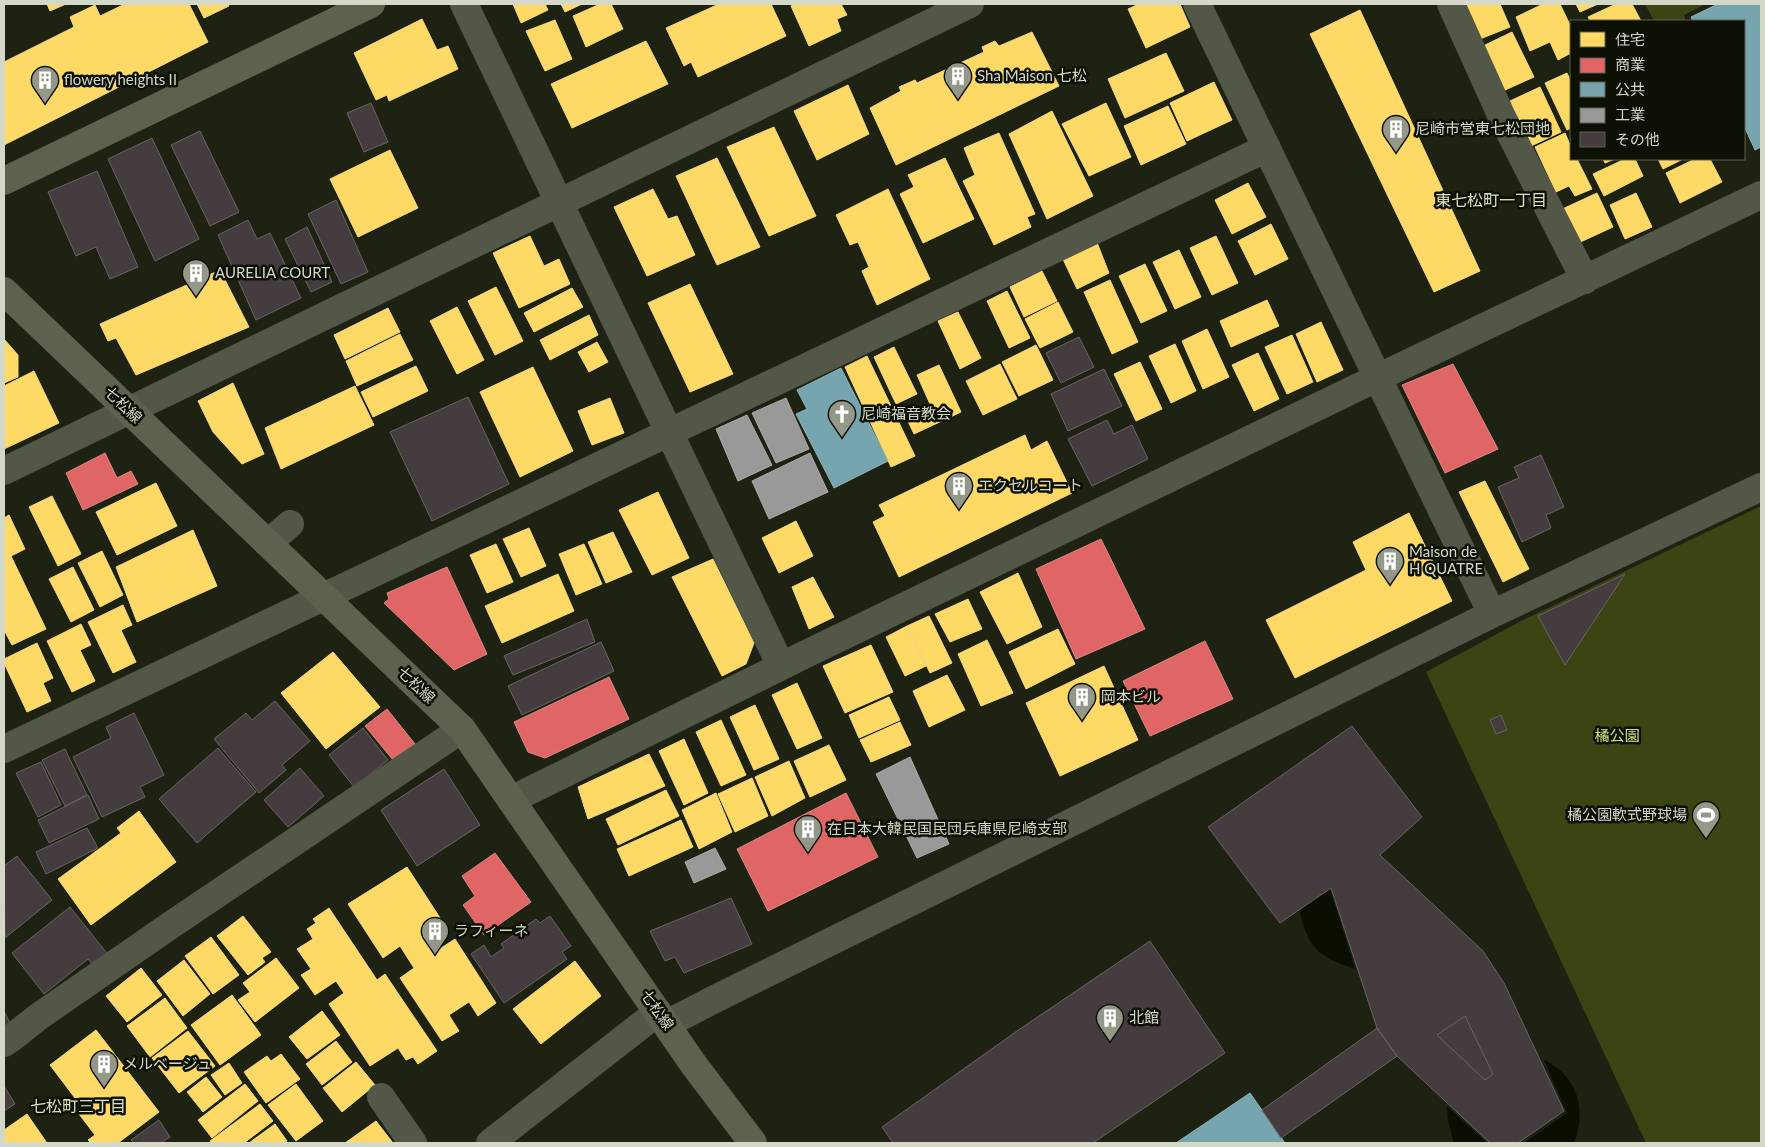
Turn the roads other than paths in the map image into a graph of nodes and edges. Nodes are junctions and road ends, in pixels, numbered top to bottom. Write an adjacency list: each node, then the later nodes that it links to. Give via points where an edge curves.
1 (371, 4): 7 (street)
2 (464, 4): 9 (street)
3 (970, 4): 9 (street)
4 (1198, 4): 6 (street)
5 (1451, 4): 10 (street, via 1501,115)
6 (1267, 148): 12 (street); 14 (street)
7 (4, 181)
8 (1761, 195): 10 (street)
9 (558, 202): 13 (street); 14 (street)
10 (1585, 280): 12 (street)
11 (4, 291): 13 (street, 七松線)
12 (1379, 377): 20 (street); 21 (street)
13 (129, 411): 15 (street); 18 (street, 七松線)
14 (670, 432): 19 (street); 21 (street)
15 (4, 471)
16 (1761, 487): 20 (street)
17 (290, 524): 18 (street)
18 (268, 543): 19 (street, 七松線)
19 (324, 597): 22 (street, 七松線); 23 (street)
20 (1492, 614): 25 (street, via 720,996)
21 (781, 666): 24 (street)
22 (462, 730): 24 (street, 七松線); 26 (street, via 176,922)
23 (4, 749)
24 (511, 800): 25 (street, 七松線)
25 (663, 1018): 29 (street); 30 (street, 七松線)
26 (4, 1043)
27 (381, 1097): 28 (street)
28 (412, 1143)
29 (490, 1143)
30 (753, 1143)

